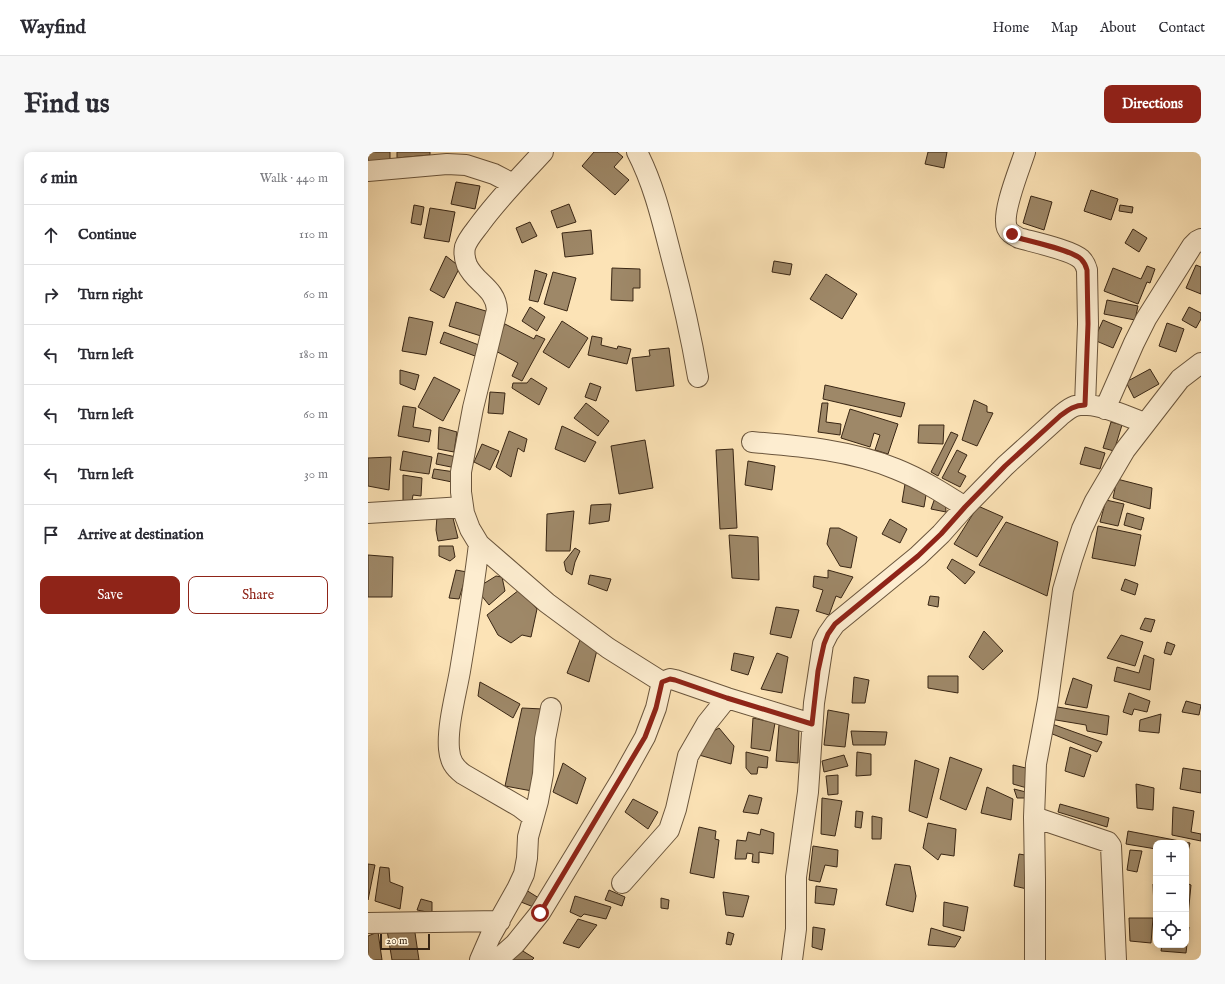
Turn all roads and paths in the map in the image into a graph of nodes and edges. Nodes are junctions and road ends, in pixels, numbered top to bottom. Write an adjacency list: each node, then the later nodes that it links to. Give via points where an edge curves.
1 (543, 152): 5 (street)
2 (637, 152): 8 (street, via 654,191 665,229 690,329)
3 (1025, 152): 9 (street, via 1007,208 1008,229 1019,238 1071,253 1085,263 1088,324)
4 (368, 171): 5 (street, via 447,164 466,165 494,174)
5 (513, 184): 13 (street, via 488,212 465,248 468,266 493,294 497,310 473,408 461,472)
6 (1201, 240): 10 (street, via 1188,252 1146,318)
7 (1201, 363): 11 (street, via 1180,378)
8 (698, 377)
9 (1085, 405): 10 (street); 14 (street, via 1068,409 1005,466)
10 (1106, 409): 11 (street)
11 (1145, 423): 22 (street, via 1124,450 1095,501 1082,529 1063,590 1048,700 1036,764)
12 (752, 442): 14 (street, via 830,451 878,462 913,476)
13 (463, 507): 15 (street); 16 (street, via 470,529)
14 (965, 507): 20 (street, via 918,556 835,624 824,644)
15 (368, 513)
16 (480, 544): 17 (street, via 569,620); 21 (street, via 451,719 451,761 463,774)
17 (662, 682): 18 (street, via 675,680); 27 (street, via 645,737 621,780 540,913 515,944)
18 (727, 698): 20 (street); 23 (street, via 707,723 688,756 669,830)
19 (551, 708): 21 (street, via 545,738 543,774)
20 (812, 724): 28 (street, via 808,792 796,877 796,929)
21 (533, 817): 24 (street, via 524,874)
22 (1034, 817): 29 (street); 30 (street, via 1108,842 1111,846)
23 (622, 883)
24 (500, 921): 25 (street); 26 (street)
25 (368, 923)
26 (480, 960)
27 (497, 960)
28 (792, 960)
29 (1035, 960)
30 (1116, 960)

